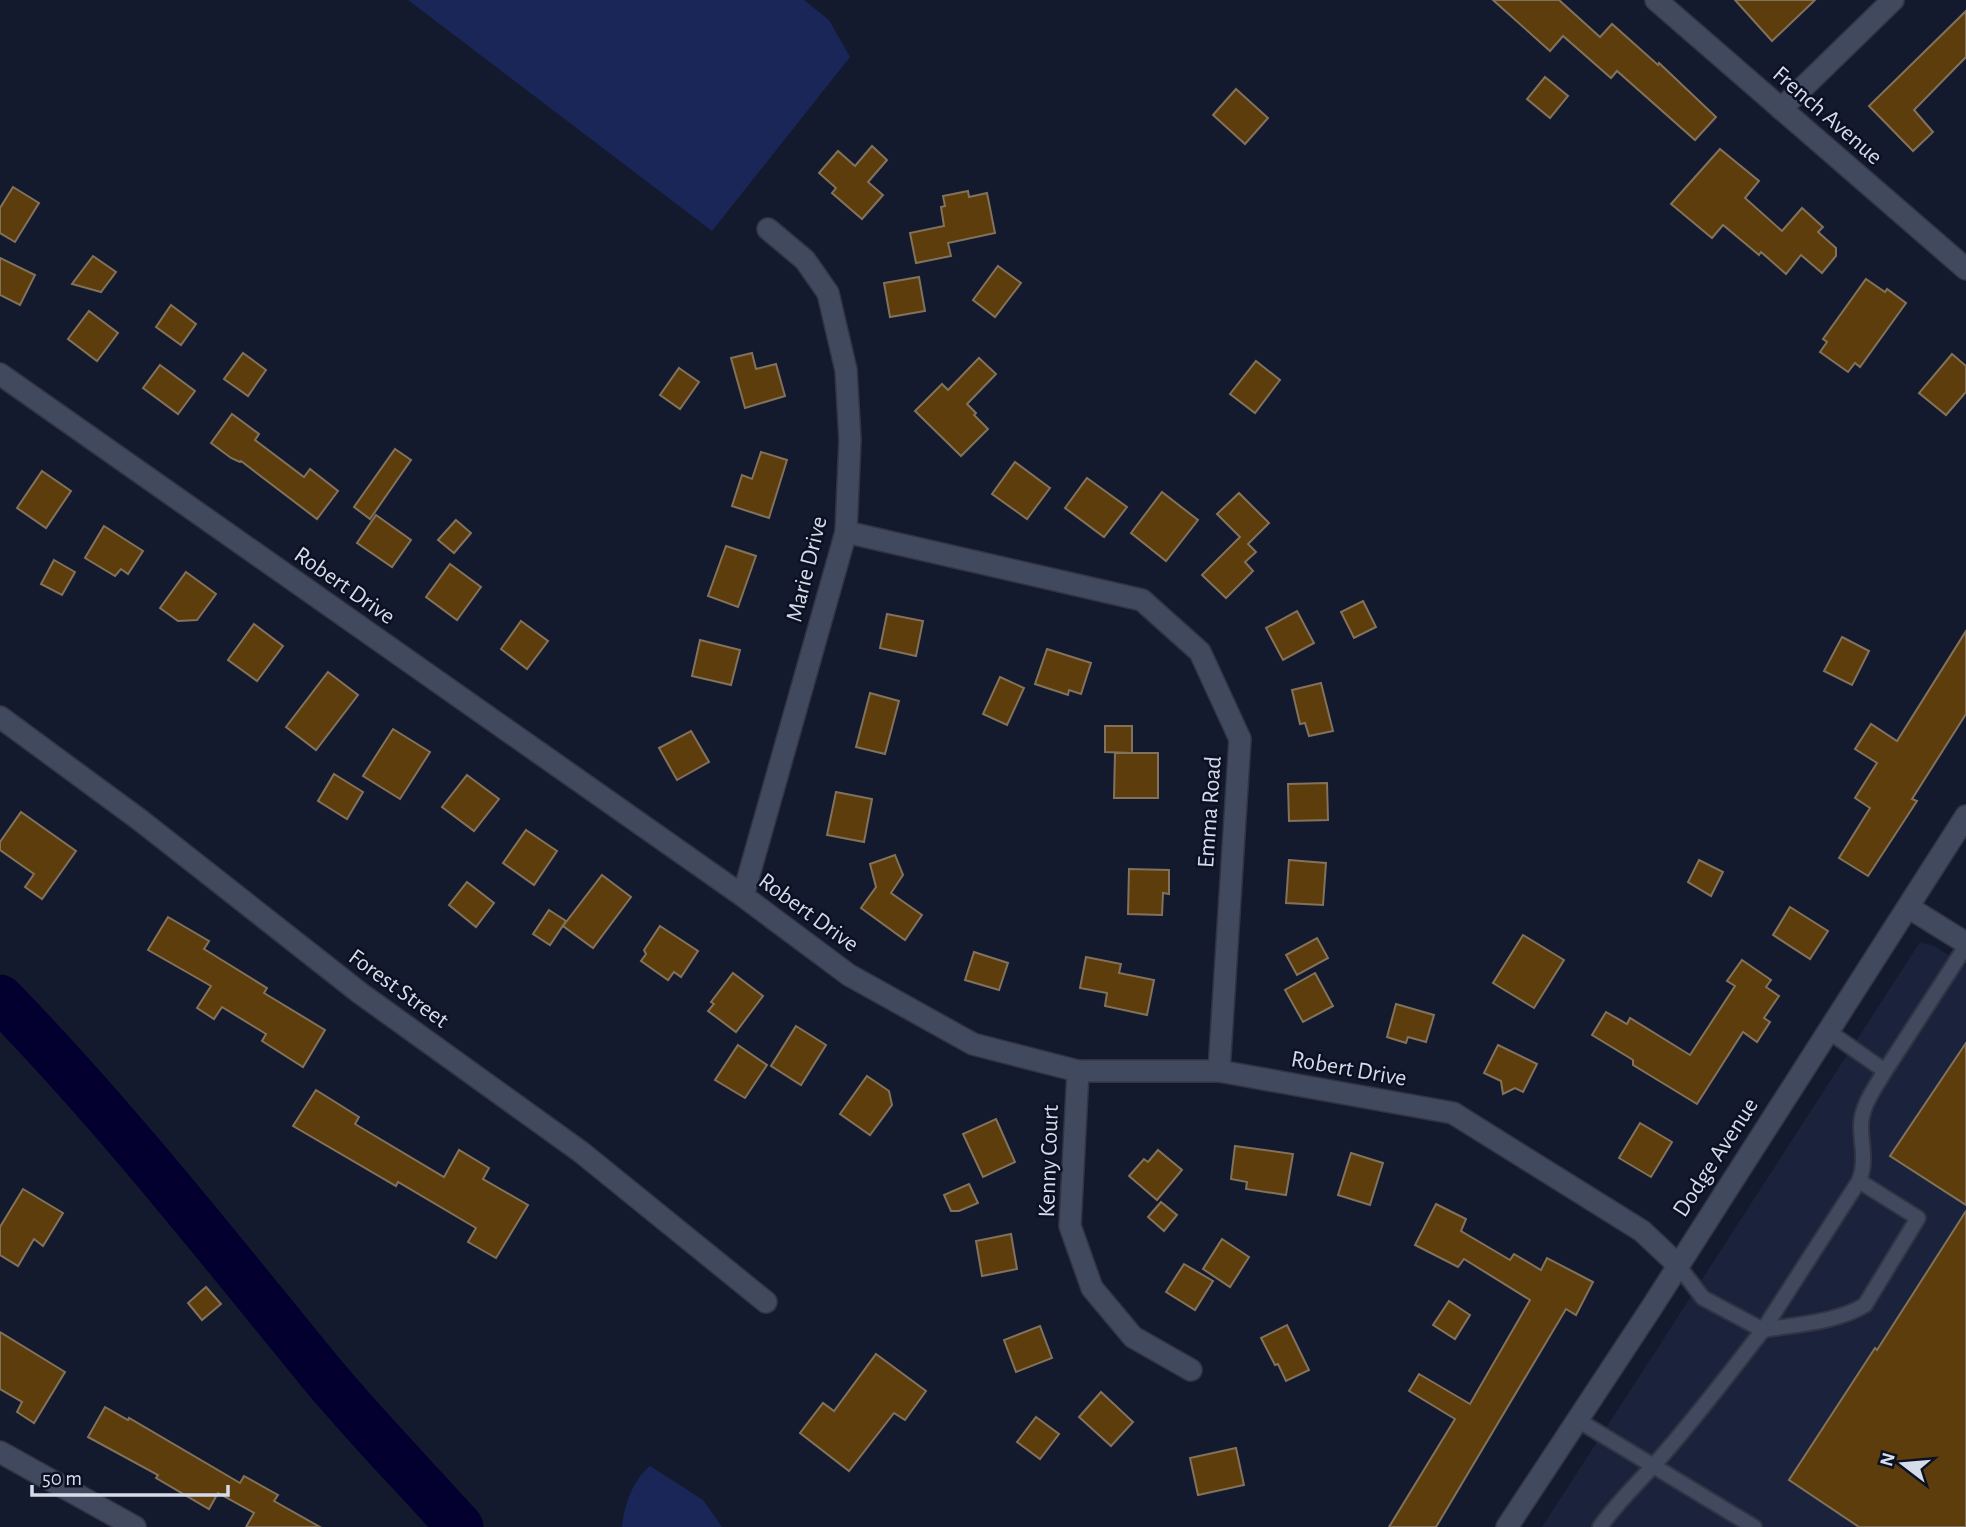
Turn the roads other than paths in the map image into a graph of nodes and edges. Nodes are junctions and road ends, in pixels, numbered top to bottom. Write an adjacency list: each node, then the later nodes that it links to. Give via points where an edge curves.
1 (1656, 0): 3 (street, French Avenue)
2 (1893, 0): 3 (street)
3 (1782, 110): 5 (street, French Avenue)
4 (768, 229): 7 (street, Marie Drive, via 805,260 828,293 846,370 850,440)
5 (1966, 269)
6 (0, 374): 10 (street, Robert Drive)
7 (846, 532): 10 (street, Marie Drive); 15 (street, Emma Road, via 1142,600 1200,652 1240,738)
8 (0, 717): 19 (street, Forest Street, via 360,993 580,1152)
9 (1966, 816): 11 (street, Dodge Avenue)
10 (743, 896): 14 (street, Robert Drive, via 849,975 973,1044)
11 (1908, 906): 12 (street); 13 (street, Dodge Avenue)
12 (1966, 944): 16 (lane)
13 (1828, 1031): 16 (lane); 18 (street, Dodge Avenue)
14 (1078, 1071): 15 (street, Robert Drive); 21 (street, Kenny Court, via 1070,1226 1091,1288 1133,1338)
15 (1219, 1071): 18 (street, Robert Drive, via 1453,1113 1642,1231)
16 (1885, 1071): 17 (lane, via 1864,1108 1865,1168)
17 (1859, 1181): 20 (lane); 20 (lane, via 1918,1218 1865,1305 1831,1318)
18 (1677, 1264): 20 (lane, via 1703,1298); 22 (street, Dodge Avenue)
19 (766, 1302)
20 (1763, 1330): 24 (lane)
21 (1191, 1370)
22 (1576, 1419): 24 (lane); 26 (street, Dodge Avenue)
23 (0, 1452): 25 (street)
24 (1654, 1465): 27 (lane); 28 (lane)
25 (135, 1527)
26 (1507, 1527)
27 (1600, 1527)
28 (1754, 1527)

